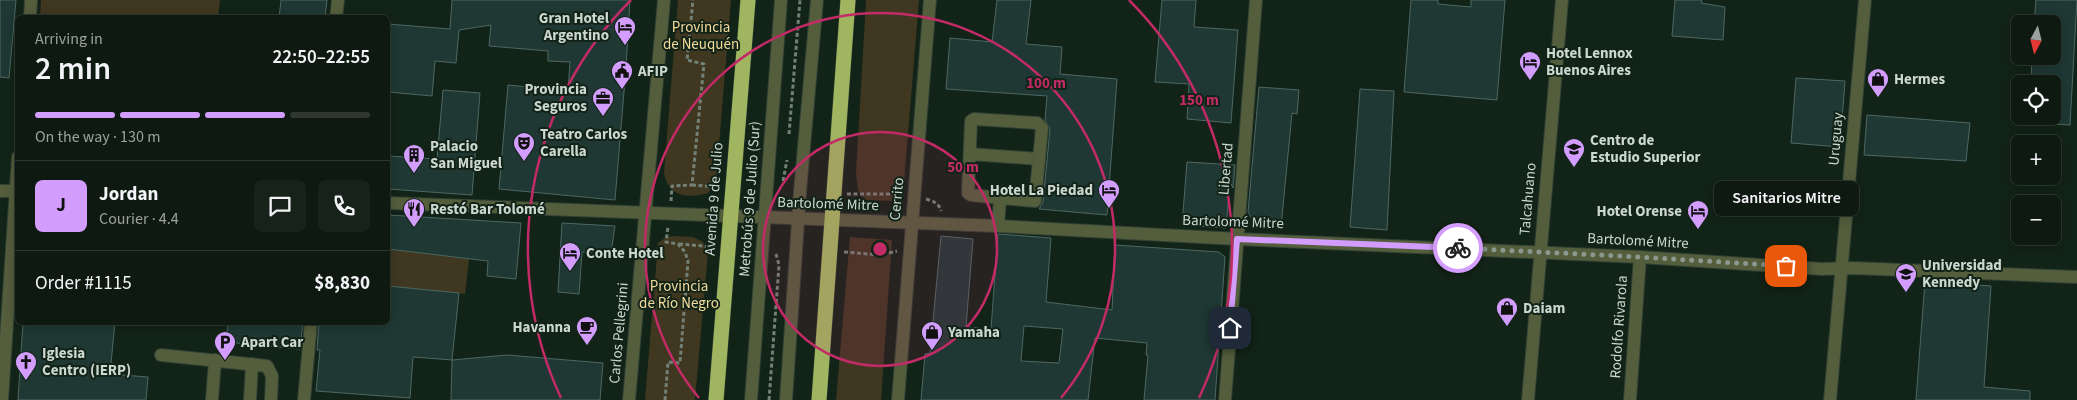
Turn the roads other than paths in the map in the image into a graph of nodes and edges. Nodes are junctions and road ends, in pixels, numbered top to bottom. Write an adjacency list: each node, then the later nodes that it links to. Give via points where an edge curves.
1 (31, 0): 12 (street)
2 (338, 0): 13 (street)
3 (664, 0): 21 (street, Carlos Pellegrini)
4 (748, 0): 22 (highway, Avenida 9 de Julio)
5 (781, 0): 23 (street, Metrobús 9 de Julio (Sur))
6 (817, 0): 24 (street)
7 (848, 0): 25 (highway)
8 (930, 0): 26 (street, Cerrito)
9 (1256, 0): 28 (street, Libertad)
10 (1562, 0): 29 (street, Talcahuano)
11 (1865, 0): 31 (street, Uruguay)
12 (30, 15)
13 (336, 15)
14 (970, 154): 15 (street); 15 (street, via 971,121 974,119 1037,123 1042,128); 18 (street, via 968,193)
15 (1039, 159): 18 (street, via 1035,201)
16 (0, 190): 17 (street)
17 (15, 191)
18 (1000, 198): 27 (street)
19 (390, 203): 21 (street, Bartolomé Mitre)
20 (15, 206): 37 (street)
21 (645, 214): 22 (street, Bartolomé Mitre); 42 (street, Carlos Pellegrini)
22 (731, 217): 23 (street, Bartolomé Mitre); 43 (highway, Avenida 9 de Julio)
23 (766, 218): 24 (street, Bartolomé Mitre); 44 (street, Metrobús 9 de Julio (Sur))
24 (799, 219): 25 (street, Bartolomé Mitre); 45 (street)
25 (831, 220): 26 (street, Bartolomé Mitre); 46 (highway)
26 (911, 223): 27 (street, Bartolomé Mitre); 47 (street, Cerrito)
27 (998, 226): 28 (street, Bartolomé Mitre)
28 (1237, 239): 29 (street, Bartolomé Mitre); 48 (street, Libertad)
29 (1540, 252): 30 (street, Bartolomé Mitre); 49 (street, Talcahuano)
30 (1640, 257): 31 (street, Bartolomé Mitre); 50 (street, Rodolfo Rivarola)
31 (1840, 268): 32 (street, Bartolomé Mitre); 51 (street, Uruguay)
32 (2077, 277)
33 (311, 325): 41 (street)
34 (161, 356): 35 (street)
35 (216, 360): 36 (street); 38 (street)
36 (252, 364): 39 (street); 40 (street, via 267,366 271,371)
37 (2, 400)
38 (212, 400)
39 (250, 400)
40 (271, 400)
41 (304, 400)
42 (629, 400)
43 (716, 400)
44 (751, 400)
45 (786, 400)
46 (819, 400)
47 (898, 400)
48 (1225, 400)
49 (1528, 400)
50 (1630, 400)
51 (1830, 400)

